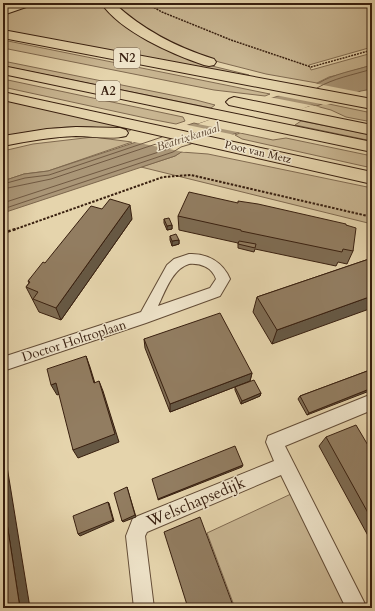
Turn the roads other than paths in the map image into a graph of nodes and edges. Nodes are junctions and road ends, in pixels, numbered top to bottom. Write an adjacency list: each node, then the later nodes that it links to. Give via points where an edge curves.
1 (28, 3): 3 (highway)
2 (107, 3): 6 (highway, N2, via 133,26 168,47)
3 (3, 11)
4 (3, 34): 6 (highway, N2)
5 (3, 70): 9 (highway, A2)
6 (288, 88): 8 (highway, N2)
7 (3, 96): 12 (highway, Poot van Metz, via 160,130)
8 (372, 104)
9 (216, 106): 10 (highway, A2, via 242,104); 13 (highway, A2, via 271,126)
10 (372, 130)
11 (3, 141): 12 (highway, via 48,132 82,130)
12 (210, 145): 14 (highway, Poot van Metz)
13 (372, 146)
14 (372, 178)
15 (146, 317): 15 (street, Doctor Holtroplaan, via 215,292 223,279 220,271 212,263 199,259 184,260 174,266); 16 (street, Doctor Holtroplaan)
16 (3, 364)
17 (372, 402): 18 (street, via 274,442)
18 (285, 465): 19 (street, Welschapsedijk, via 140,525 135,536); 20 (street)
19 (144, 608)
20 (357, 608)

